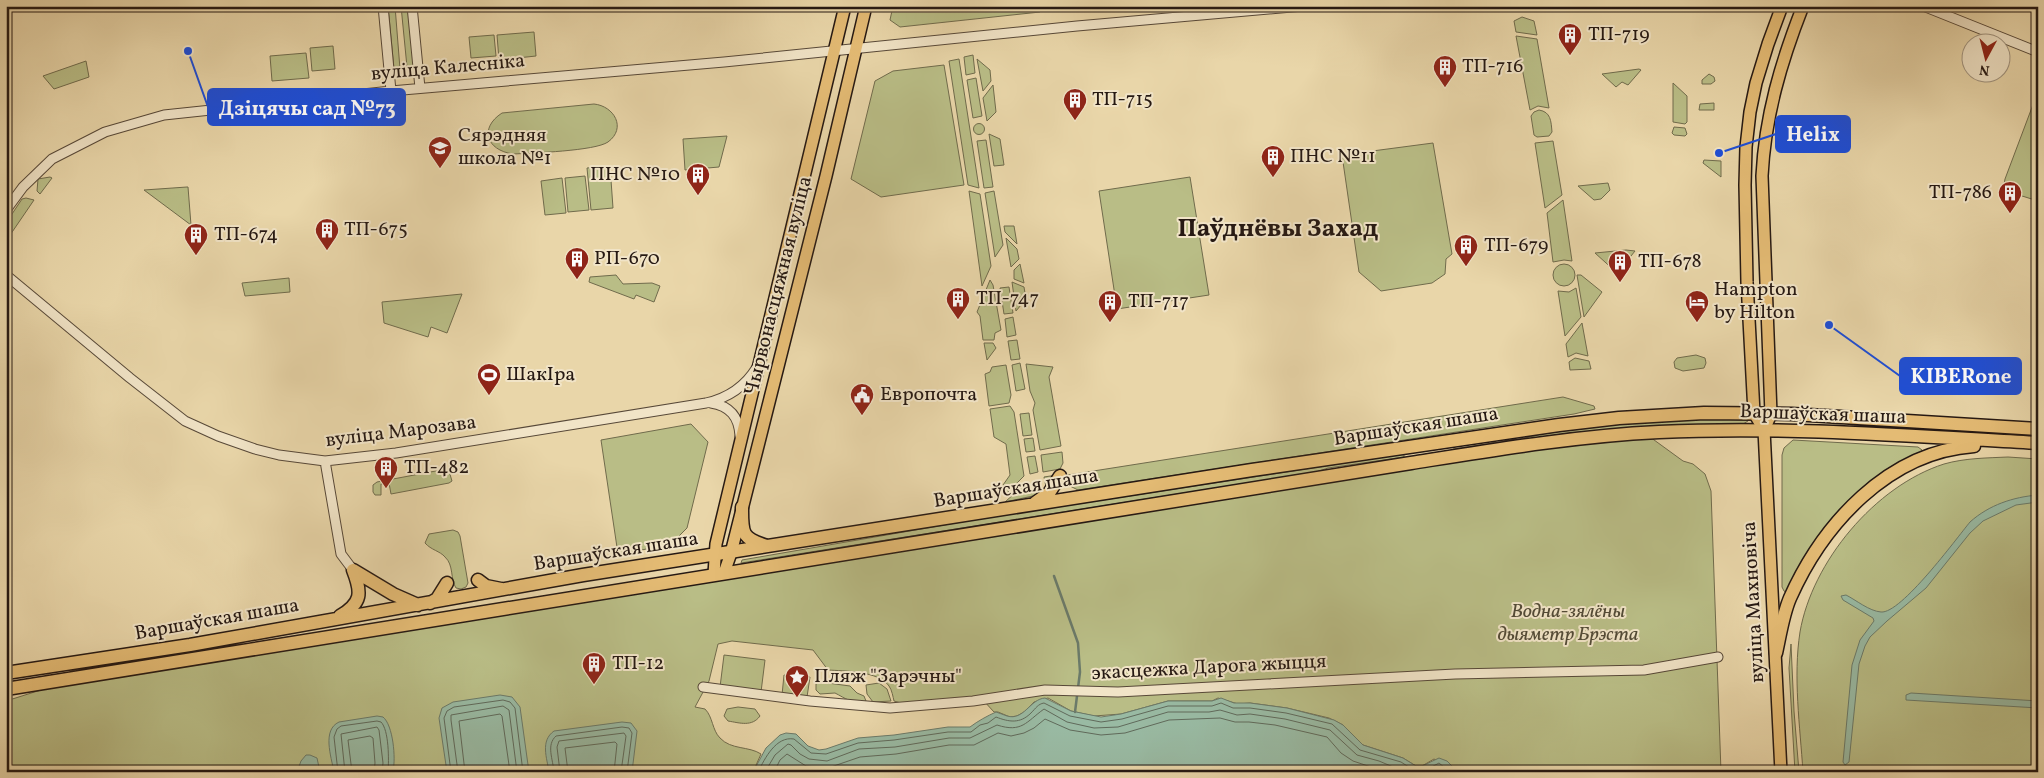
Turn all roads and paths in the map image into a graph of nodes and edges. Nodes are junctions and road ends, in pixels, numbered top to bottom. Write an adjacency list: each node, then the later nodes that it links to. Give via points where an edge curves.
1 (384, 6): 13 (street)
2 (412, 6): 12 (street)
3 (845, 6): 10 (main road, Чырвонасцяжная вуліца)
4 (866, 6): 9 (main road, Чырвонасцяжная вуліца)
5 (1303, 6): 9 (street, вуліца Калесніка)
6 (1782, 6): 18 (main road, вуліца Махновіча, via 1756,83 1746,147 1747,282)
7 (1803, 6): 19 (main road, вуліца Махновіча, via 1777,77 1763,157)
8 (1923, 6): 11 (street)
9 (856, 48): 10 (street, вуліца Калесніка); 31 (main road, Чырвонасцяжная вуліца)
10 (835, 50): 12 (street, вуліца Калесніка); 16 (main road, Чырвонасцяжная вуліца)
11 (2038, 52)
12 (420, 88): 13 (street, вуліца Калесніка)
13 (391, 90): 14 (street, вуліца Калесніка, via 164,115 130,123 52,159 23,187)
14 (6, 210)
15 (6, 275): 27 (street, вуліца Марозава, via 185,421 255,450)
16 (760, 361): 17 (street, вуліца Марозава, via 740,388); 23 (main road, Чырвонасцяжная вуліца)
17 (706, 403): 23 (street, вуліца Марозава, via 720,405 732,413 739,425); 27 (street, вуліца Марозава, via 396,454)
18 (1754, 413): 19 (highway, Варшаўская шаша); 21 (main road, вуліца Махновіча); 22 (highway, Варшаўская шаша, via 1619,418)
19 (1771, 414): 20 (highway, Варшаўская шаша); 21 (main road, вуліца Махновіча)
20 (2037, 429): 24 (highway)
21 (1764, 430): 24 (highway, Варшаўская шаша); 26 (highway, Варшаўская шаша, via 1593,436); 42 (main road, вуліца Махновіча)
22 (1448, 441): 25 (highway, Варшаўская шаша); 26 (highway)
23 (741, 442): 34 (main road, Чырвонасцяжная вуліца)
24 (2036, 443): 42 (highway, via 1966,446 1941,452 1898,471 1868,490 1811,556 1790,599)
25 (1408, 447): 28 (highway); 29 (highway, Варшаўская шаша)
26 (1450, 457): 28 (highway, Варшаўская шаша)
27 (325, 461): 35 (street, via 341,554)
28 (1411, 463): 36 (highway, Варшаўская шаша)
29 (1084, 497): 30 (highway, Варшаўская шаша); 30 (highway, via 1067,489 1060,476 1049,493)
30 (1030, 506): 32 (highway, Варшаўская шаша)
31 (742, 507): 32 (highway, via 743,532 750,541); 33 (main road, Чырвонасцяжная вуліца)
32 (769, 547): 33 (highway, Варшаўская шаша)
33 (731, 553): 34 (highway, Варшаўская шаша); 36 (main road, Чырвонасцяжная вуліца)
34 (714, 556): 36 (main road, Чырвонасцяжная вуліца); 39 (highway, Варшаўская шаша)
35 (353, 570): 40 (highway, via 393,594); 41 (highway, via 358,584 358,600)
36 (719, 573): 46 (highway, Варшаўская шаша)
37 (478, 580): 39 (highway, via 486,586)
38 (447, 583): 40 (highway, via 437,599)
39 (504, 590): 40 (highway, Варшаўская шаша)
40 (424, 604): 41 (highway, Варшаўская шаша)
41 (335, 619): 44 (highway, Варшаўская шаша)
42 (1776, 653): 47 (main road, вуліца Махновіча)
43 (1718, 657): 45 (street, экасцежка Дарога жыцця, via 1634,670 1455,674 1118,692 1045,690 973,701 890,708)
44 (6, 673)
45 (703, 687)
46 (6, 689)
47 (1781, 772)

